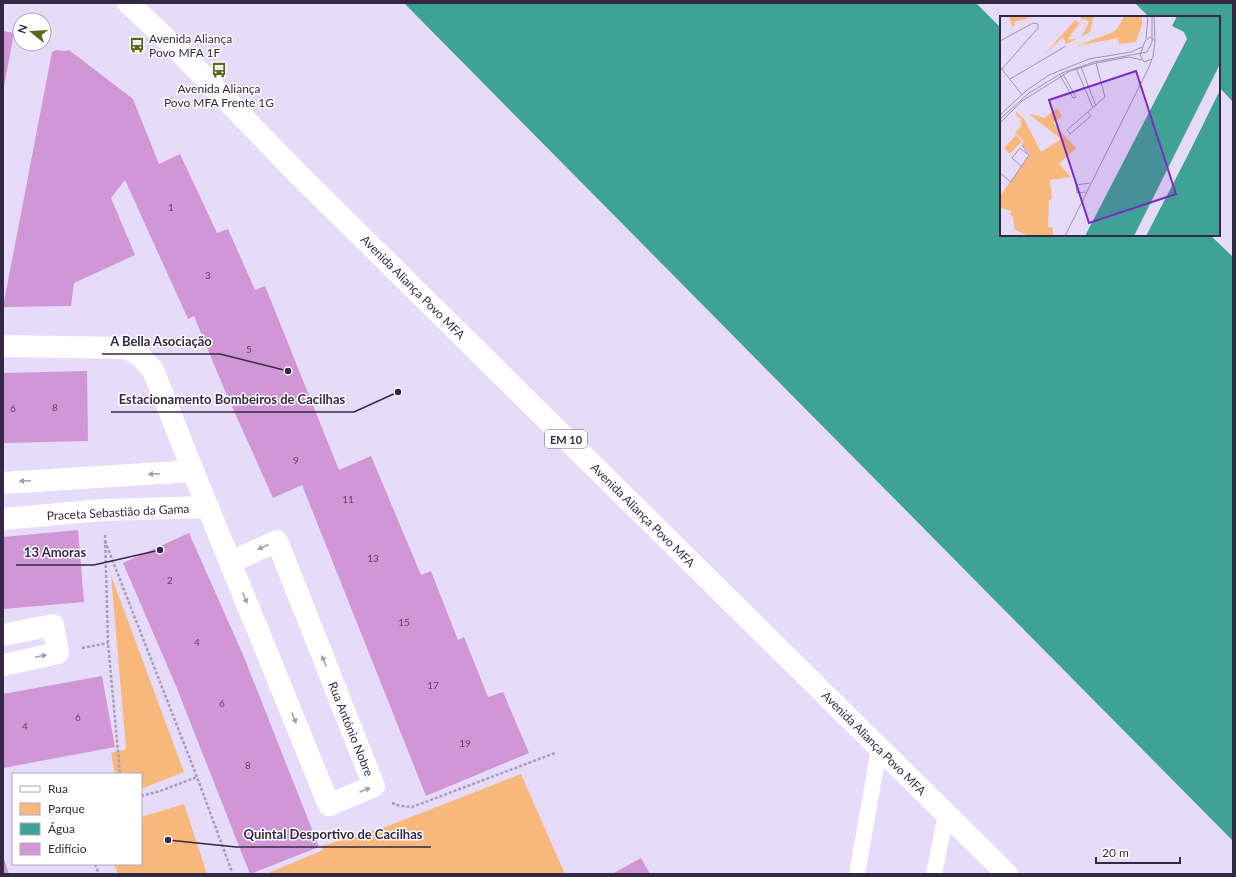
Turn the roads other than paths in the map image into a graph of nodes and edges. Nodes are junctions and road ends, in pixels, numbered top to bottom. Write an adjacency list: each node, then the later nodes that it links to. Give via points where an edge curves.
1 (128, 3): 10 (street, Avenida Aliança Povo MFA / EM 10)
2 (3, 346): 3 (street, Rua António Nobre, via 126,348 140,356 153,370)
3 (193, 471): 4 (street, one-way to 4); 5 (street, Rua António Nobre)
4 (3, 482)
5 (208, 508): 6 (street, Praceta Sebastião da Gama, via 104,510); 7 (street, Rua António Nobre)
6 (3, 519)
7 (231, 562): 7 (street, Rua António Nobre, one-way to 7, via 329,805 374,786 277,541)
8 (3, 635): 9 (street, one-way to 8, via 58,653 53,625)
9 (3, 664)
10 (879, 749): 11 (street, Avenida Aliança Povo MFA / EM 10); 12 (lane)
11 (946, 814): 13 (lane); 14 (street, Avenida Aliança Povo MFA / EM 10)
12 (857, 874)
13 (934, 874)
14 (1006, 874)

